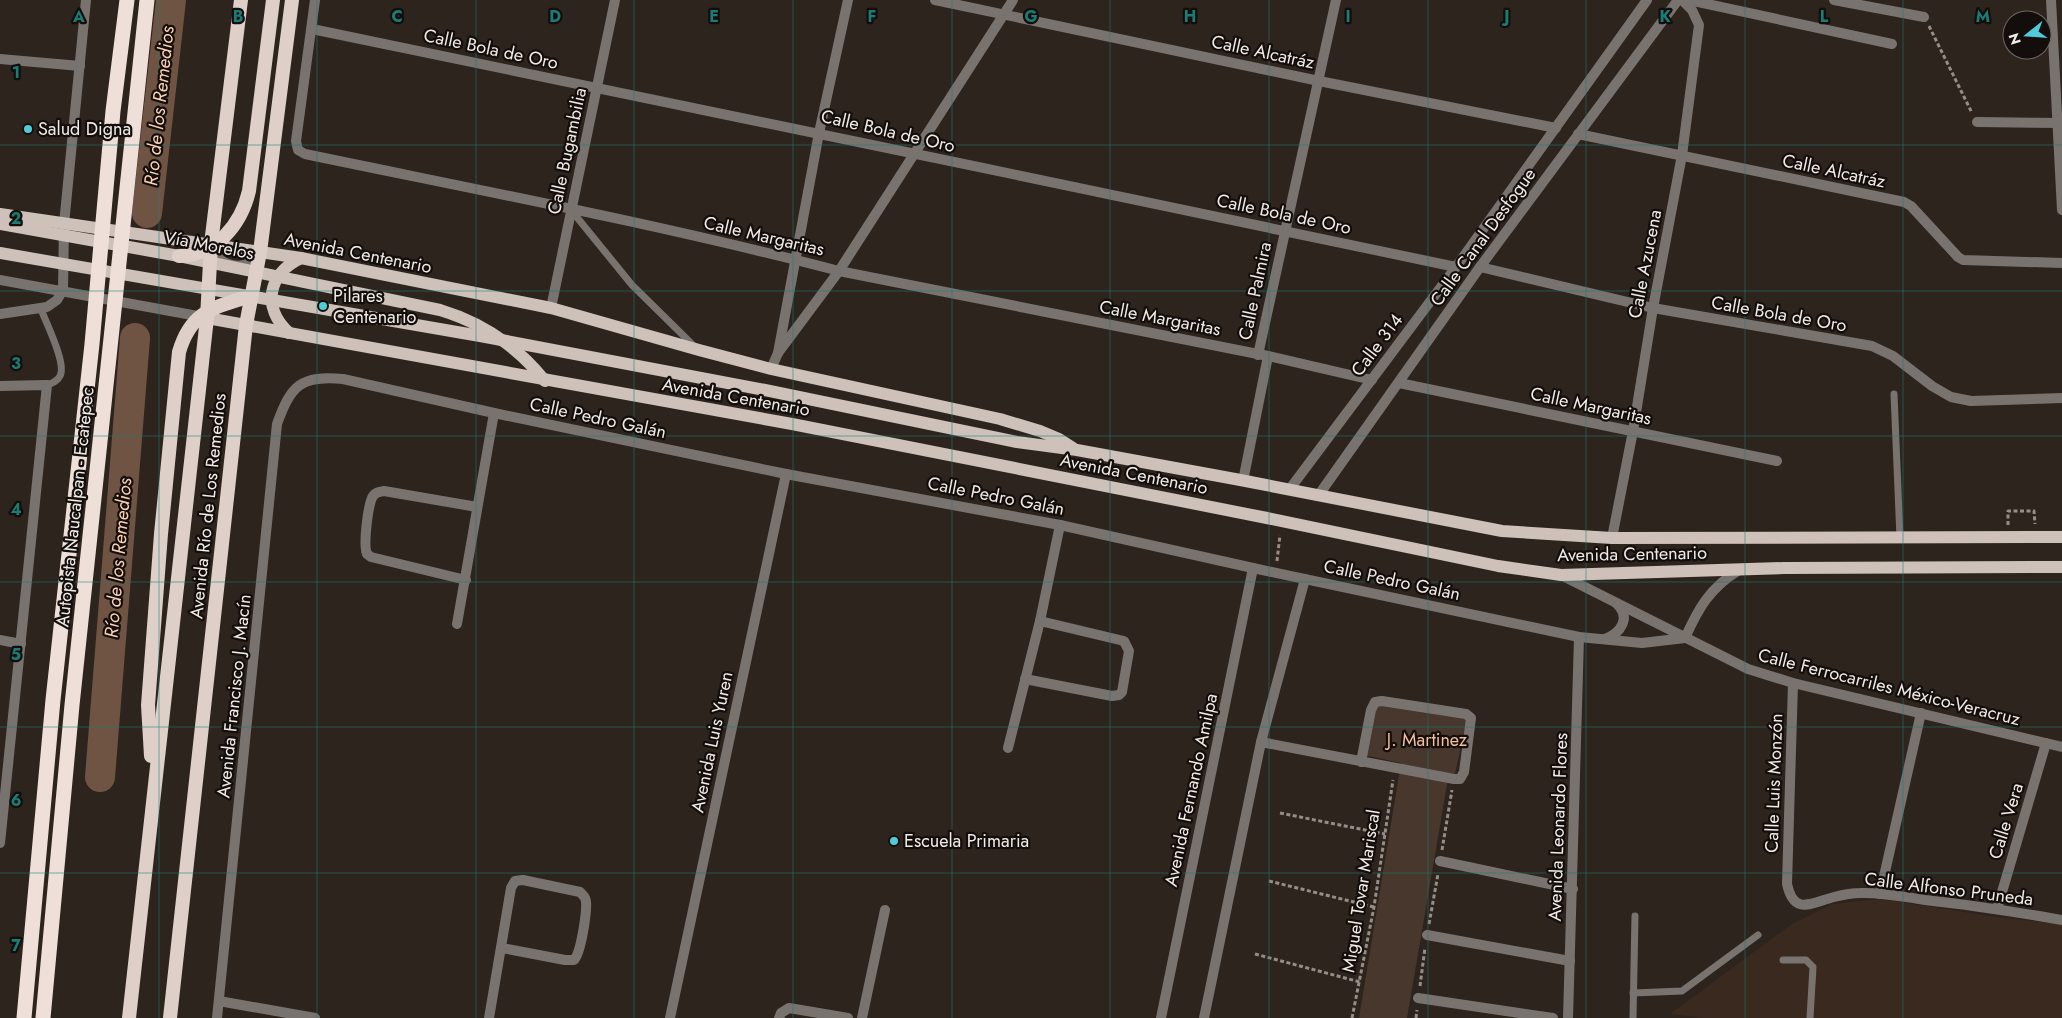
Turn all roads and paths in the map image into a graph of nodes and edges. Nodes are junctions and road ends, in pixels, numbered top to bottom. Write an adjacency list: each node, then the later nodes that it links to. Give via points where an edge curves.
1 (86, 0): 23 (street)
2 (127, 0): 135 (highway, Autopista Naucalpan - Ecatepec, via 52,700)
3 (147, 0): 136 (highway, Autopista Naucalpan - Ecatepec, via 72,705)
4 (241, 0): 39 (highway, Avenida Río de Los Remedios)
5 (273, 0): 42 (highway, via 244,210 220,241 189,256)
6 (292, 0): 40 (highway, Avenida Río de Los Remedios)
7 (315, 0): 20 (street, Calle Margaritas)
8 (615, 0): 25 (street, Calle Bugambilia)
9 (848, 0): 29 (street)
10 (934, 0): 18 (street, Calle Alcatráz)
11 (1013, 0): 18 (street)
12 (1336, 0): 24 (street, Calle Palmira)
13 (1647, 0): 28 (street, Calle 314)
14 (1680, 0): 30 (street, Calle Canal Desfogue); 32 (street, Calle Azucena, via 1692,10 1699,25)
15 (1689, 0): 21 (street)
16 (1834, 0): 19 (street)
17 (2051, 0): 27 (street)
18 (1004, 14): 24 (street, Calle Alcatráz); 31 (street)
19 (1924, 17): 26 (path)
20 (312, 29): 25 (street, Calle Bola de Oro); 33 (street, Calle Margaritas, via 296,141 298,150)
21 (1892, 44)
22 (0, 59): 23 (street)
23 (80, 66): 37 (street)
24 (1319, 81): 28 (street, Calle Alcatráz); 38 (street, Calle Palmira)
25 (596, 87): 29 (street, Calle Bola de Oro); 33 (street, Calle Bugambilia)
26 (1976, 122): 27 (street)
27 (2060, 122): 34 (street)
28 (1556, 128): 47 (street, Calle 314)
29 (819, 133): 31 (street, Calle Bola de Oro); 44 (street)
30 (1578, 134): 32 (street, Calle Alcatráz); 46 (street, Calle Canal Desfogue)
31 (913, 154): 38 (street, Calle Bola de Oro); 48 (street)
32 (1682, 155): 45 (street, Calle Alcatráz, via 1907,203 1964,260); 53 (street, Calle Azucena)
33 (571, 210): 44 (street, Calle Margaritas); 52 (street, Calle Bugambilia); 59 (lane, via 632,285)
34 (2062, 210)
35 (0, 214): 37 (main road)
36 (0, 224): 42 (main road, Vía Morelos)
37 (64, 224): 39 (main road); 50 (street)
38 (1285, 231): 47 (street, Calle Bola de Oro); 61 (street, Calle Palmira)
39 (211, 244): 40 (main road, Avenida Centenario); 56 (highway, Avenida Río de Los Remedios)
40 (260, 252): 43 (main road, Avenida Centenario); 57 (highway, Avenida Río de Los Remedios)
41 (0, 253): 51 (main road)
42 (179, 256): 64 (main road, Vía Morelos, via 440,310 475,322 498,336)
43 (301, 258): 52 (main road, Avenida Centenario); 58 (main road, via 279,275 272,292 277,319)
44 (795, 259): 48 (street, Calle Margaritas); 60 (street)
45 (2062, 263)
46 (1480, 266): 53 (street, Calle Bola de Oro); 65 (street, Calle Canal Desfogue)
47 (1456, 267): 63 (street, Calle 314)
48 (839, 271): 60 (street); 61 (street, Calle Margaritas)
49 (0, 280): 50 (street)
50 (63, 290): 54 (street, via 52,304); 56 (street)
51 (250, 296): 73 (main road, Avenida Centenario, via 765,390 1017,442); 111 (highway, via 218,306 193,322 179,352 148,705)
52 (551, 308): 59 (main road, Avenida Centenario)
53 (1652, 308): 70 (street, Calle Bola de Oro, via 1872,346 1893,356 1932,386 1951,396 1971,401); 72 (street, Calle Azucena)
54 (40, 309): 55 (street); 67 (lane, via 62,368 61,376)
55 (0, 314)
56 (208, 318): 57 (main road, Avenida Centenario); 111 (highway, Avenida Río de Los Remedios)
57 (246, 325): 58 (main road, Avenida Centenario); 138 (highway, Avenida Río de Los Remedios)
58 (289, 333): 64 (main road, Avenida Centenario)
59 (698, 350): 62 (main road, Avenida Centenario)
60 (778, 353): 62 (street)
61 (1263, 355): 63 (street, Calle Margaritas); 76 (street, Calle Palmira)
62 (771, 369): 73 (main road, Avenida Centenario, via 1000,419 1046,434)
63 (1372, 380): 77 (street, Calle 314)
64 (545, 381): 82 (main road, Avenida Centenario, via 792,424)
65 (1399, 383): 72 (street, Calle Margaritas); 78 (street, Calle Canal Desfogue)
66 (301, 384): 71 (street, Calle Pedro Galán, via 322,377 343,380); 134 (street, Avenida Francisco J. Macín, via 286,400 278,424)
67 (47, 385): 68 (street); 101 (street)
68 (0, 386)
69 (1894, 394): 86 (lane)
70 (2062, 398)
71 (494, 413): 75 (street, Calle Pedro Galán); 79 (street)
72 (1633, 432): 74 (street, Calle Margaritas); 85 (street, Calle Azucena)
73 (1077, 450): 76 (main road, Avenida Centenario)
74 (1776, 460)
75 (786, 474): 83 (street, Calle Pedro Galán); 142 (street, Avenida Luis Yuren)
76 (1243, 481): 77 (main road, Avenida Centenario)
77 (1289, 490): 78 (main road, Avenida Centenario)
78 (1318, 496): 85 (main road, Avenida Centenario, via 1502,531)
79 (477, 507): 93 (street); 93 (street, via 384,491 374,494 371,503 365,543 367,554)
80 (2034, 511): 81 (path)
81 (2008, 512)
82 (1281, 521): 90 (path); 91 (main road, Avenida Centenario, via 1498,566)
83 (1060, 525): 88 (street, Calle Pedro Galán); 95 (street)
84 (2062, 537): 86 (main road, Avenida Centenario)
85 (1612, 538): 86 (main road, Avenida Centenario)
86 (1900, 539)
87 (2062, 567): 89 (main road, Avenida Centenario)
88 (1253, 568): 90 (street, Calle Pedro Galán); 146 (street, Avenida Fernando Amilpa)
89 (1740, 569): 91 (main road, Avenida Centenario); 98 (street, via 1710,593)
90 (1276, 572): 92 (street, Calle Pedro Galán)
91 (1561, 575): 94 (street, Calle Ferrocarriles México-Veracruz)
92 (1306, 578): 97 (street, Calle Pedro Galán); 105 (street)
93 (466, 580): 96 (street)
94 (1613, 602): 98 (street, Calle Ferrocarriles México-Veracruz); 100 (street, via 1624,614 1623,624 1616,634)
95 (1040, 621): 102 (street); 102 (street, via 1124,641 1130,651 1122,692 1112,696)
96 (457, 624)
97 (1580, 637): 100 (street, Calle Pedro Galán); 118 (street, Avenida Leonardo Flores)
98 (1685, 638): 100 (street, Calle Pedro Galán, via 1642,643); 103 (street, Calle Ferrocarriles México-Veracruz, via 1748,669)
99 (0, 640): 101 (street)
100 (1604, 640)
101 (21, 644): 114 (street)
102 (1025, 679): 108 (street)
103 (1793, 683): 104 (street, Calle Ferrocarriles México-Veracruz); 117 (street, Calle Luis Monzón)
104 (1921, 712): 106 (street, Calle Ferrocarriles México-Veracruz); 119 (street)
105 (1261, 742): 109 (street); 147 (street)
106 (2046, 743): 107 (street, Calle Ferrocarriles México-Veracruz); 121 (street, Calle Vera)
107 (2062, 747)
108 (1008, 748)
109 (1361, 762): 110 (street); 110 (street, via 1375,702 1466,714 1471,718 1464,772 1460,779)
110 (1394, 768): 113 (path, Miguel Tovar Mariscal)
111 (154, 789): 137 (highway, Avenida Río de Los Remedios)
112 (1280, 813): 113 (path)
113 (1385, 834): 120 (path, Miguel Tovar Mariscal)
114 (0, 843)
115 (1440, 862): 118 (street)
116 (1269, 881): 120 (path)
117 (1787, 884): 119 (street, Calle Alfonso Pruneda, via 1795,902 1810,906 1834,897)
118 (1573, 889): 130 (street, Avenida Leonardo Flores)
119 (1880, 894): 121 (street, Calle Alfonso Pruneda)
120 (1374, 907): 131 (path, Miguel Tovar Mariscal)
121 (1997, 909): 124 (street, Calle Alfonso Pruneda)
122 (885, 910): 145 (street)
123 (1635, 916): 132 (lane)
124 (2062, 920)
125 (1427, 935): 130 (street); 133 (path)
126 (1758, 935): 132 (lane, via 1682,991)
127 (502, 948): 127 (street, via 510,888 514,881 580,892 585,898 579,952 574,960); 141 (street)
128 (1255, 954): 131 (path)
129 (1783, 960): 153 (lane, via 1806,960 1813,967)
130 (1570, 961): 151 (street, Avenida Leonardo Flores)
131 (1360, 982): 148 (path, Miguel Tovar Mariscal)
132 (1633, 993): 152 (lane)
133 (1418, 998): 149 (path); 150 (street)
134 (219, 1002): 139 (street, Avenida Francisco J. Macín); 140 (street)
135 (24, 1018)
136 (43, 1018)
137 (129, 1018)
138 (170, 1018)
139 (217, 1018)
140 (315, 1018)
141 (488, 1018)
142 (670, 1018)
143 (779, 1018): 144 (street, via 784,1010 793,1008)
144 (848, 1018)
145 (862, 1018)
146 (1161, 1018)
147 (1204, 1018)
148 (1352, 1018)
149 (1416, 1018)
150 (1553, 1018)
151 (1568, 1018)
152 (1633, 1018)
153 (1810, 1018)

